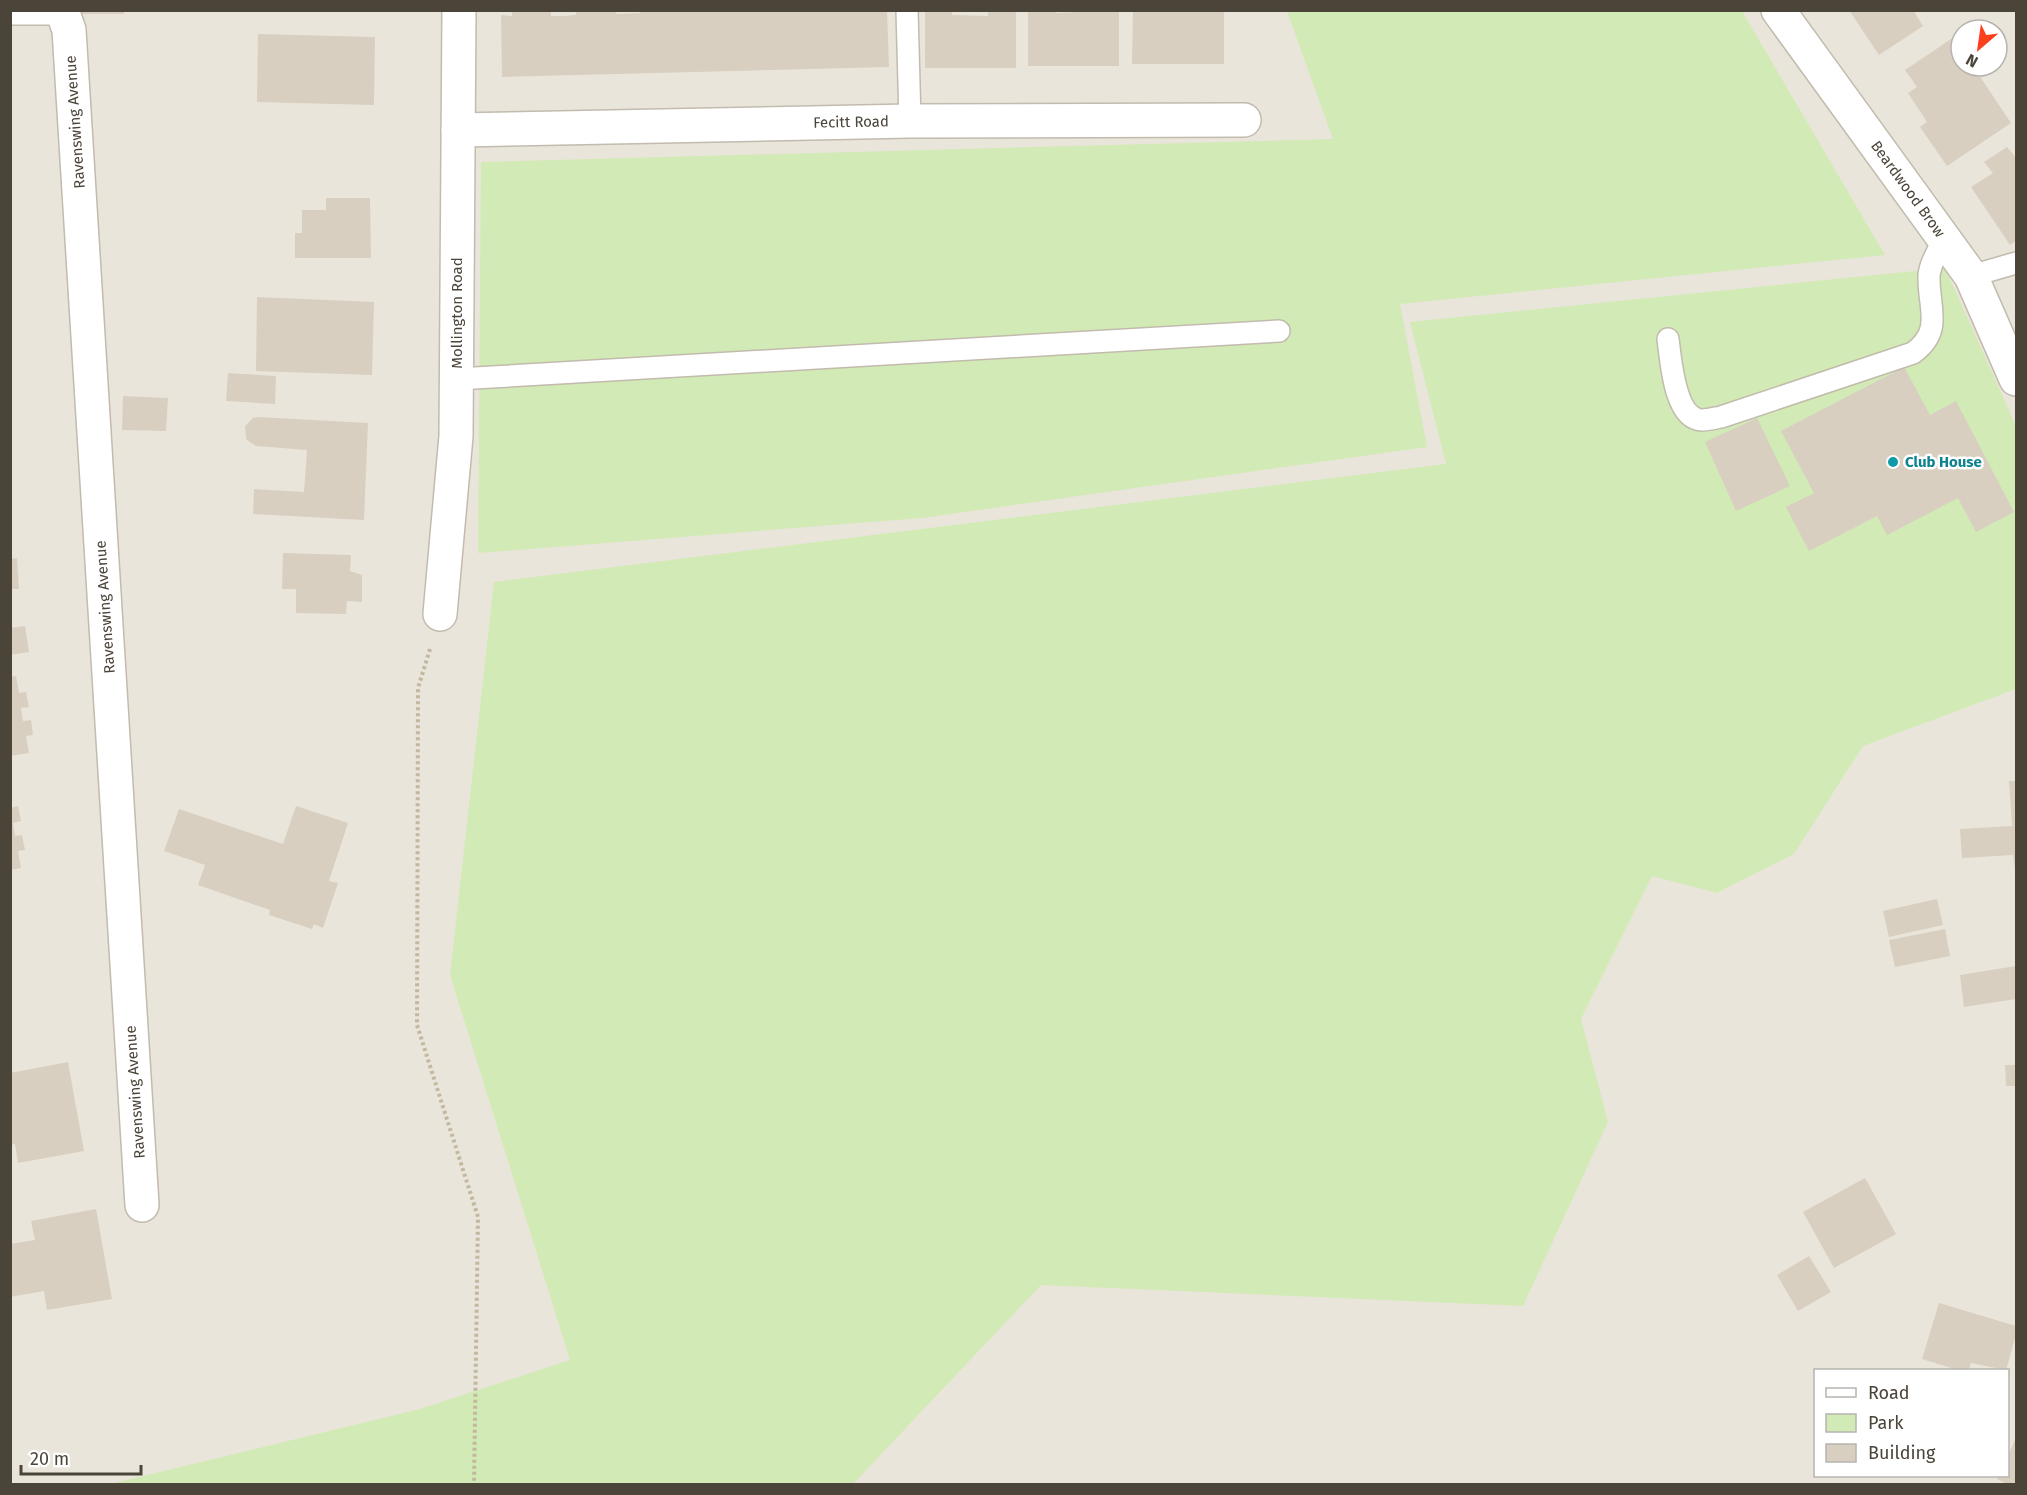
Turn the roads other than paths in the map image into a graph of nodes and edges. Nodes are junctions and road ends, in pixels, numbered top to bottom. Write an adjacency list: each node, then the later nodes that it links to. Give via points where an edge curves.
1 (459, 10): 8 (street, Mollington Road)
2 (907, 10): 7 (lane)
3 (1779, 10): 9 (street, Beardwood Brow)
4 (62, 12): 5 (lane); 17 (street, Ravenswing Avenue, via 69,30)
5 (10, 14)
6 (1244, 120): 7 (street, Fecitt Road)
7 (910, 121): 8 (street, Fecitt Road)
8 (458, 130): 14 (street, Mollington Road)
9 (1944, 238): 11 (street, Beardwood Brow); 13 (lane, via 1928,276 1931,332 1925,344 1913,353 1721,417 1700,420 1686,412 1677,392)
10 (2016, 263): 11 (lane)
11 (1971, 276): 15 (street, Beardwood Brow)
12 (1279, 331): 14 (lane)
13 (1668, 339)
14 (457, 379): 16 (street, Mollington Road)
15 (2016, 379)
16 (441, 614)
17 (142, 1205)

